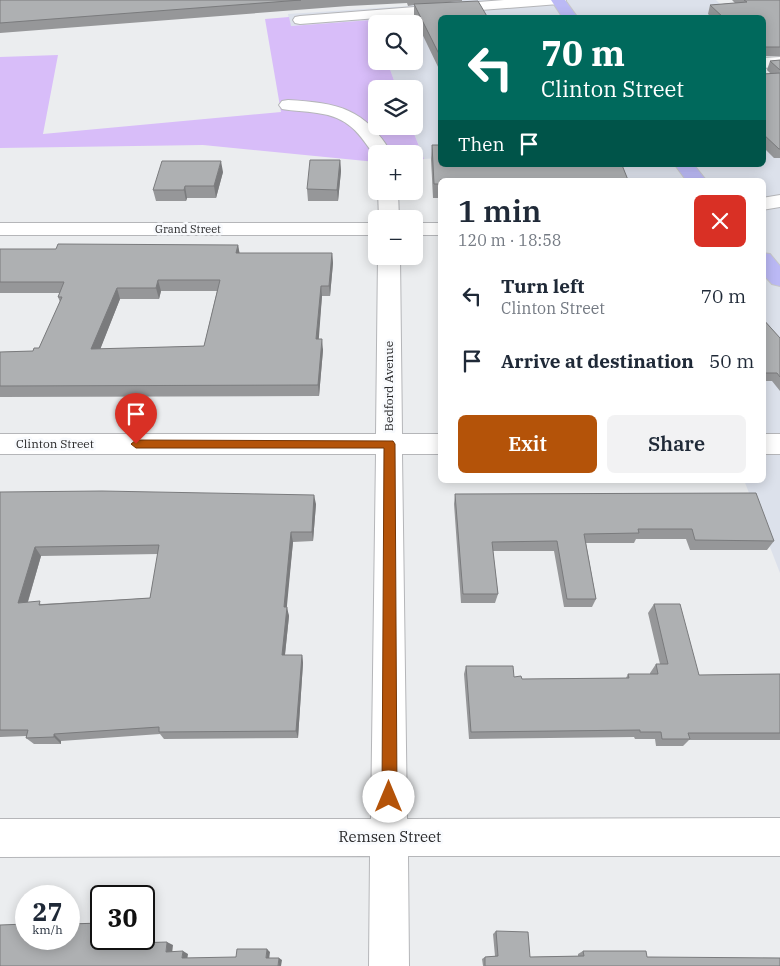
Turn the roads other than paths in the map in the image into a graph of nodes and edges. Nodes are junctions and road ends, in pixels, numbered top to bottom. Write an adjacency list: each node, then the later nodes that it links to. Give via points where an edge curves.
1 (558, 0): 2 (main road); 3 (street)
2 (570, 15)
3 (300, 20)
4 (780, 62): 5 (street)
5 (766, 63)
6 (288, 105): 7 (street, via 332,109 351,117)
7 (379, 145)
8 (686, 167): 9 (main road)
9 (694, 178)
10 (780, 201): 11 (street)
11 (766, 203)
12 (368, 228): 15 (street, Grand Street)
13 (423, 228): 14 (street)
14 (438, 228)
15 (0, 229)
16 (766, 263): 18 (main road)
17 (389, 265): 20 (street, Bedford Avenue)
18 (780, 279)
19 (0, 444): 20 (street, Clinton Street)
20 (389, 444): 21 (street, Clinton Street); 24 (street, Bedford Avenue)
21 (438, 444)
22 (766, 444): 23 (street)
23 (780, 444)
24 (389, 836): 25 (street, Remsen Street); 26 (street, Remsen Street); 27 (street, Bedford Avenue)
25 (780, 837)
26 (0, 838)
27 (389, 966)

